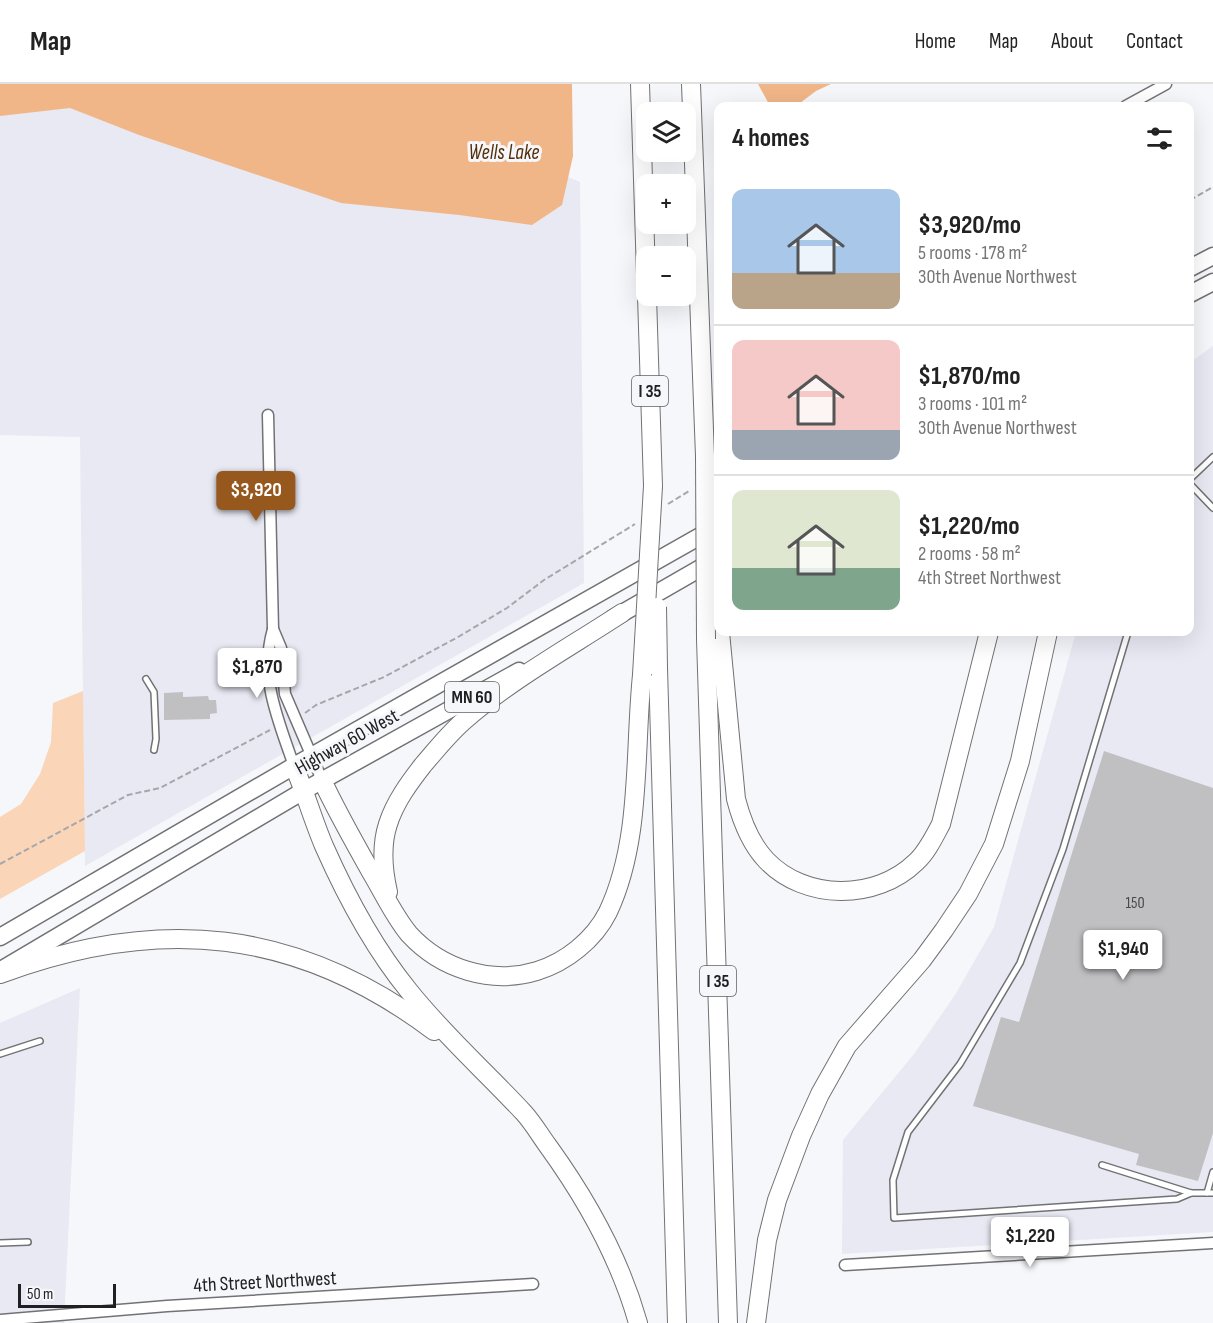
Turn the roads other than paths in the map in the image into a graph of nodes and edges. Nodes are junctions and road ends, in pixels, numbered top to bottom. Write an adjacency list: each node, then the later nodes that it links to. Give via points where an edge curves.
1 (640, 84): 5 (highway)
2 (691, 84): 18 (highway, bridge)
3 (1166, 84): 4 (street)
4 (1133, 102)
5 (645, 246)
6 (1213, 256): 7 (main road)
7 (1194, 266)
8 (1213, 282): 9 (main road)
9 (1194, 292)
10 (647, 306): 26 (highway, I 35, bridge, via 653,486)
11 (268, 415): 20 (street)
12 (1213, 457): 13 (lane)
13 (1194, 478)
14 (1194, 487): 15 (lane)
15 (1213, 508)
16 (714, 528): 29 (main road, Highway 60 West / MN 60)
17 (714, 560): 19 (main road, Highway 60 West / MN 60)
18 (714, 599)
19 (622, 613): 31 (main road, Highway 60 West / MN 60); 33 (highway, via 465,719 416,774 395,805 387,826 384,868)
20 (273, 629): 29 (street, via 281,648 285,694); 30 (street, via 267,649 271,695)
21 (716, 636): 52 (highway, I 35)
22 (717, 636): 23 (highway, via 736,799 747,832 767,861 786,876 829,891 853,891 897,876 916,862 930,844 940,824)
23 (987, 636)
24 (1047, 636): 53 (highway, via 1020,761 994,844 944,930 847,1046 820,1094 777,1200 767,1239)
25 (1127, 636): 41 (lane, via 1064,849 1020,963 960,1064 908,1132 893,1180 894,1218 1177,1199)
26 (650, 672): 33 (highway, via 636,797 617,888 593,934 574,952 552,966 525,975 474,974 427,951 408,933); 51 (highway)
27 (146, 679): 28 (lane, via 154,692)
28 (154, 750)
29 (312, 755): 30 (main road, Highway 60 West / MN 60); 31 (street)
30 (294, 766): 32 (highway); 34 (main road, Highway 60 West / MN 60)
31 (322, 780): 32 (main road, Highway 60 West / MN 60); 33 (highway)
32 (304, 790): 35 (main road, Highway 60 West / MN 60); 38 (highway, via 323,844 375,945 408,991)
33 (394, 910)
34 (0, 937)
35 (0, 972): 38 (highway, via 55,955 120,942 202,938 244,943 300,957 349,978 412,1015)
36 (40, 1041): 37 (lane)
37 (0, 1054)
38 (466, 1056): 50 (highway, via 525,1114 572,1179 614,1256)
39 (1102, 1166): 41 (lane)
40 (1213, 1172): 42 (lane)
41 (1191, 1193): 42 (lane)
42 (1210, 1193)
43 (28, 1242): 44 (lane)
44 (0, 1243)
45 (1213, 1243): 46 (street)
46 (845, 1265)
47 (532, 1284): 48 (street, 4th Street Northwest)
48 (75, 1318): 49 (street, 4th Street Northwest)
49 (0, 1320)
50 (638, 1323)
51 (677, 1323)
52 (728, 1323)
53 (756, 1323)

